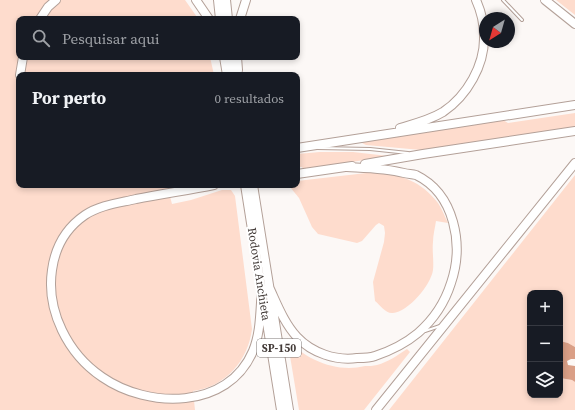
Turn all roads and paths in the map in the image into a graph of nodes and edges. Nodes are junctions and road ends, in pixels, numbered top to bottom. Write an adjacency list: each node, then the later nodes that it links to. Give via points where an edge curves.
1 (56, 0): 9 (highway)
2 (196, 0): 10 (highway)
3 (218, 0): 11 (highway)
4 (226, 0): 12 (highway)
5 (246, 0): 13 (highway)
6 (476, 0): 26 (highway, via 484,26 483,52 469,85 443,112)
7 (503, 0): 14 (lane)
8 (545, 0): 15 (highway)
9 (42, 16)
10 (207, 16)
11 (220, 16)
12 (228, 16)
13 (241, 16)
14 (522, 20)
15 (575, 24)
16 (22, 60): 20 (highway)
17 (224, 60): 21 (highway)
18 (232, 60): 22 (highway)
19 (237, 60): 23 (highway)
20 (20, 72)
21 (226, 72)
22 (234, 72)
23 (238, 72)
24 (575, 105): 26 (highway)
25 (575, 131): 29 (highway)
26 (376, 136): 27 (highway)
27 (300, 148)
28 (300, 148): 29 (lane, via 370,149)
29 (423, 154): 31 (highway)
30 (575, 163): 37 (highway)
31 (347, 167): 32 (highway); 38 (highway, via 378,168 415,174 440,194 447,204 456,233 456,266 441,306)
32 (300, 174)
33 (198, 188): 36 (highway, via 145,197 94,210 67,232 54,259 50,280 54,311 70,345 86,364 115,385 160,399 196,398 214,392 228,383 249,360 258,335)
34 (246, 188): 36 (highway, Rodovia Anchieta / SP-150)
35 (253, 188): 36 (highway, Rodovia Anchieta / SP-150)
36 (265, 288): 38 (highway, via 297,337 329,356 349,359 374,356 403,344); 39 (highway, Rodovia Anchieta / SP-150); 40 (highway, Rodovia Anchieta / SP-150)
37 (446, 323): 38 (lane); 41 (highway)
38 (417, 334)
39 (281, 410)
40 (289, 410)
41 (376, 410)

